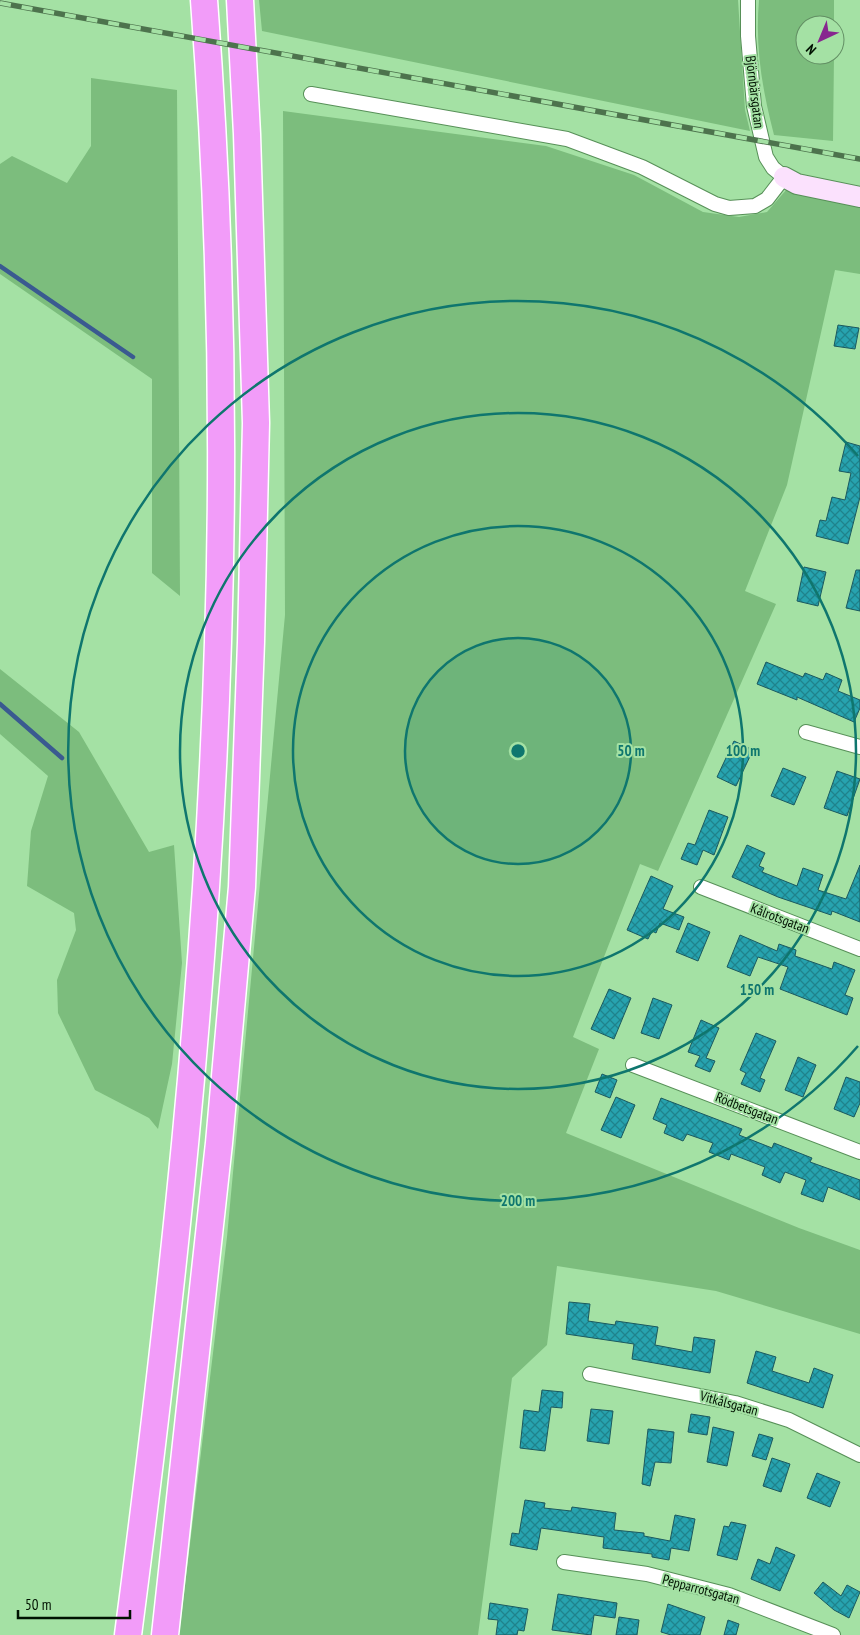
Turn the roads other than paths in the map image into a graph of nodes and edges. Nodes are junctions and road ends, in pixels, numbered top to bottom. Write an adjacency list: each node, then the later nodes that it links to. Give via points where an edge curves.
1 (204, 0): 16 (highway, via 214,135 222,422 218,642 206,889 186,1141)
2 (240, 0): 17 (highway, via 248,144 256,423 242,887 217,1163)
3 (748, 0): 5 (street, Björnbärsgatan, via 754,106 766,156)
4 (311, 94): 5 (street, via 568,139 642,167 729,208 755,206 767,199)
5 (784, 177): 6 (street, via 797,184)
6 (860, 197)
7 (806, 732): 8 (street)
8 (860, 747)
9 (701, 887): 10 (street, Kålrotsgatan)
10 (860, 949)
11 (633, 1065): 12 (street, Rödbetsgatan)
12 (860, 1152)
13 (590, 1374): 14 (street, Vitkålsgatan, via 735,1403 789,1420)
14 (860, 1455)
15 (564, 1562): 18 (street, Pepparrotsgatan, via 647,1574 729,1594)
16 (128, 1635)
17 (165, 1635)
18 (833, 1635)

